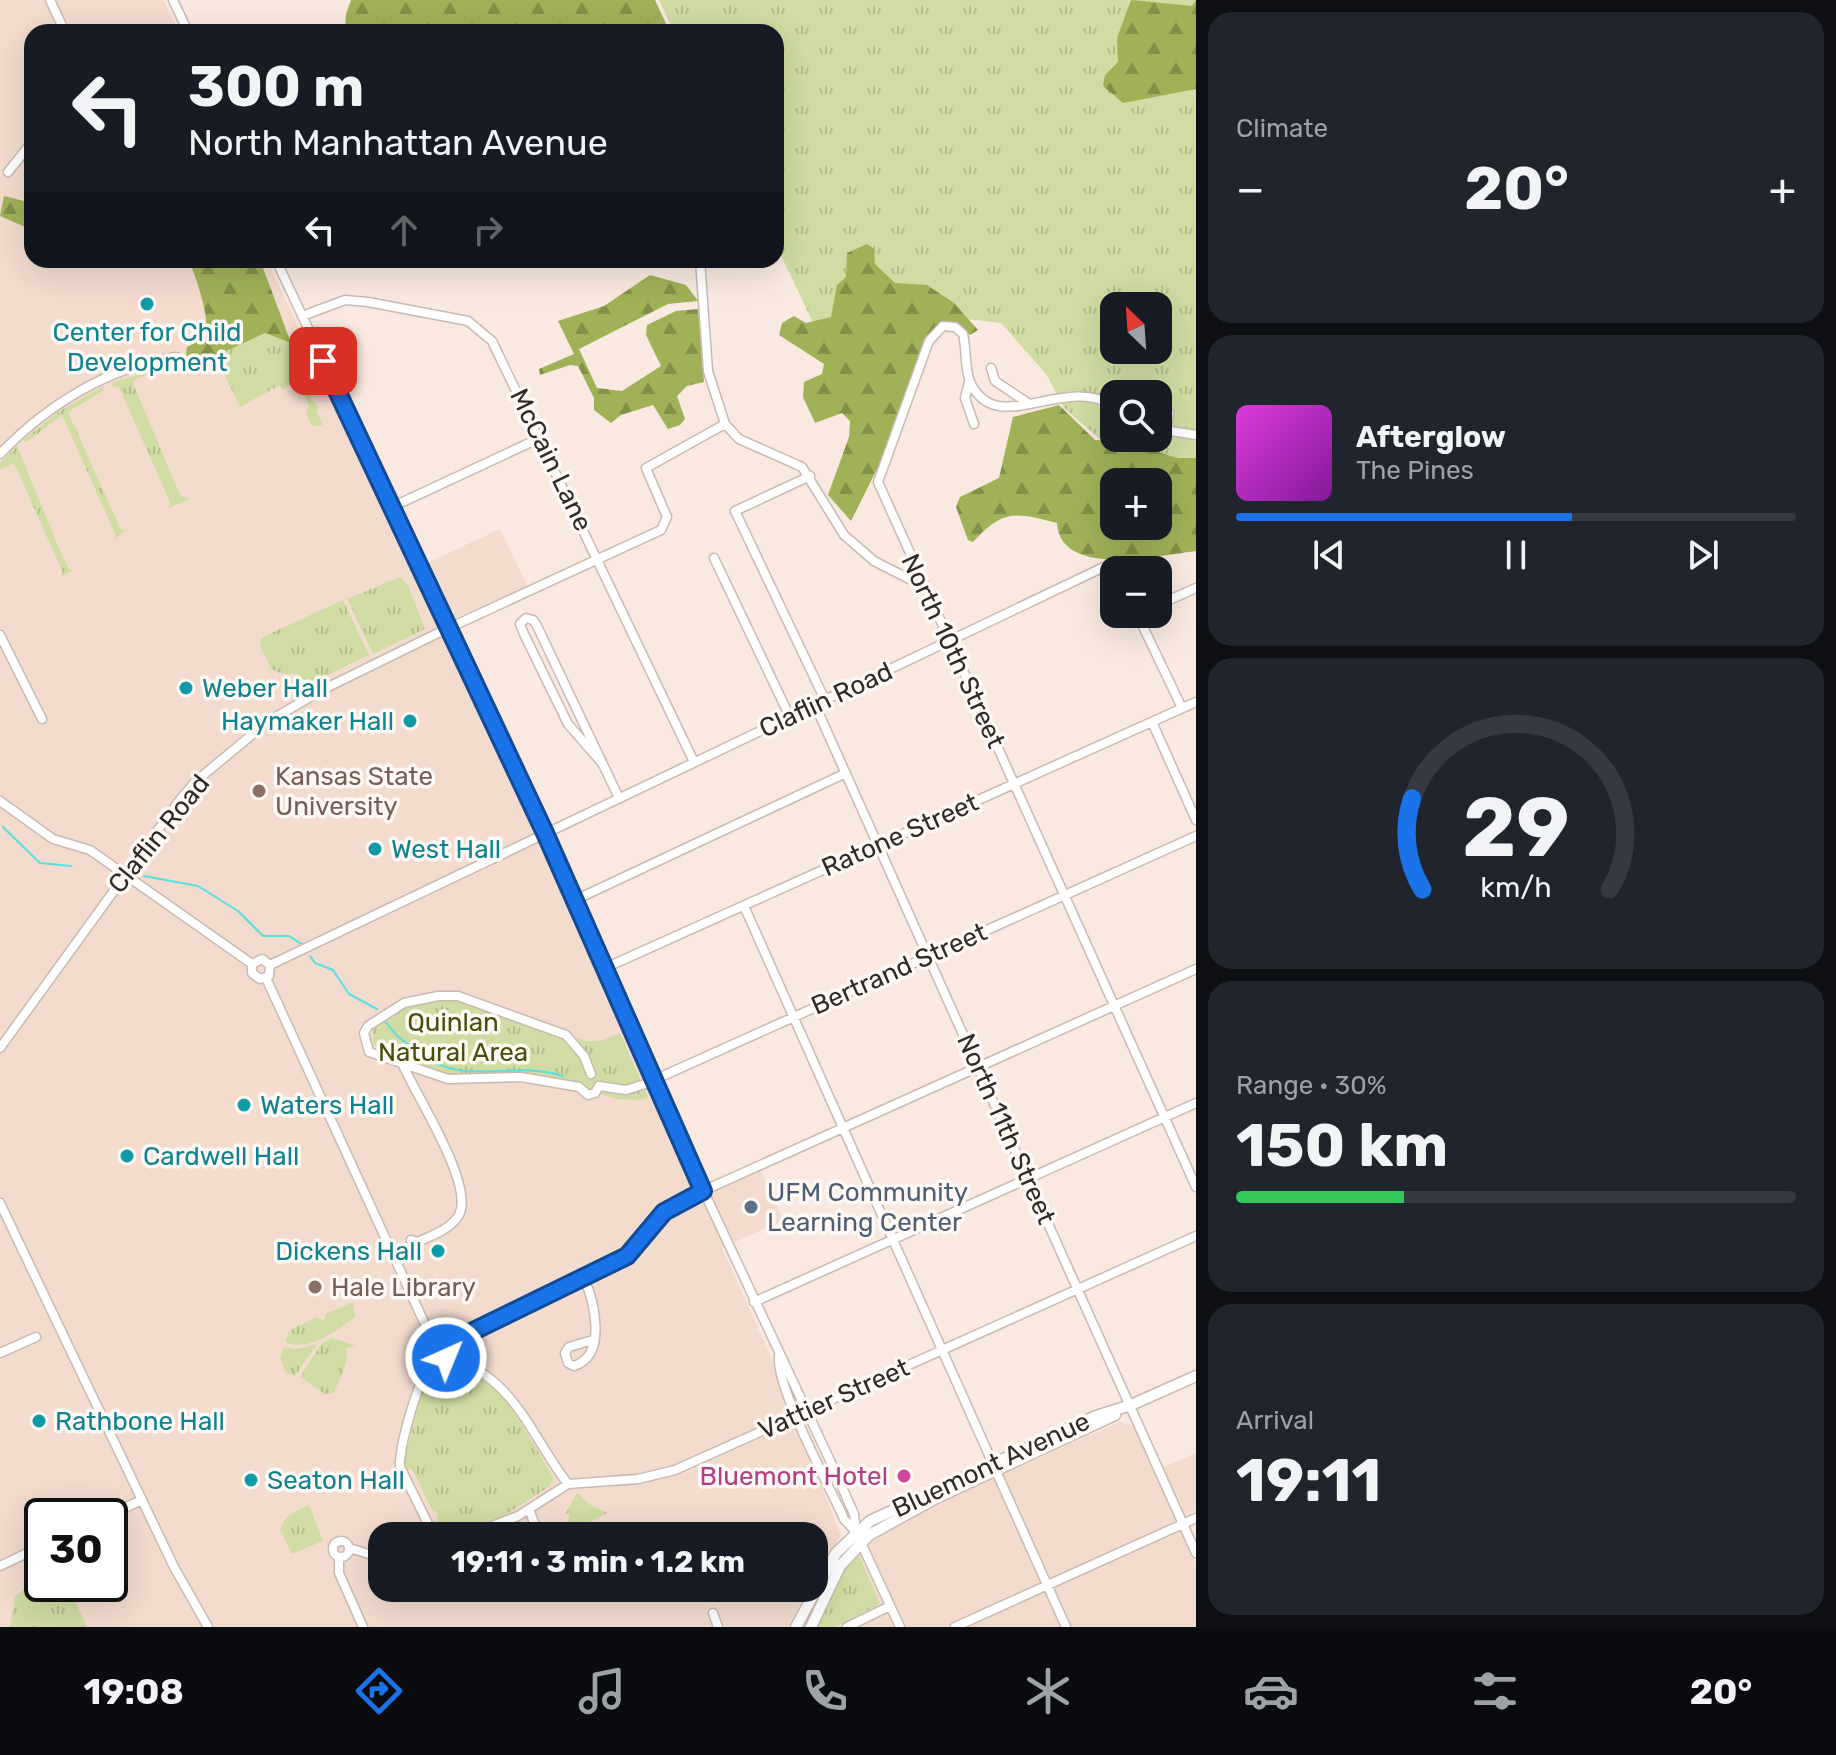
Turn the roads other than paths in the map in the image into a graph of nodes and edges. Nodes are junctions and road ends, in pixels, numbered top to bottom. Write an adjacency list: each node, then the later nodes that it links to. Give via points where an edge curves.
1 (50, 0): 3 (street)
2 (173, 0): 4 (street)
3 (61, 24)
4 (184, 24)
5 (24, 152): 6 (street)
6 (8, 172)
7 (280, 268): 9 (street)
8 (701, 268): 15 (street, via 708,371)
9 (302, 316): 19 (street, McCain Lane, via 345,300 468,321 492,341); 22 (street)
10 (176, 357): 20 (street, via 134,367 75,393)
11 (991, 368): 14 (street, via 1006,392)
12 (969, 382): 14 (street, via 996,408); 16 (street, via 965,398); 26 (street, North 10th Street, via 963,334 949,325 936,329 878,482)
13 (1100, 398): 14 (street, via 1061,396)
14 (1029, 404)
15 (725, 424): 21 (street, via 739,439 789,459); 24 (street, Claflin Road, via 650,464 647,475 667,517 661,530)
16 (974, 424)
17 (1172, 431): 18 (street)
18 (1196, 435)
19 (540, 438): 22 (street); 24 (street, McCain Lane)
20 (0, 454)
21 (810, 476): 26 (street, via 844,535 874,561); 33 (street, via 735,511)
22 (392, 507): 29 (street)
23 (714, 558): 37 (street)
24 (599, 559): 29 (street, Claflin Road); 40 (street, McCain Lane)
25 (1100, 569): 32 (street, Claflin Road)
26 (924, 587): 32 (street, North 10th Street)
27 (1196, 588): 28 (street)
28 (1172, 599)
29 (450, 628): 47 (street); 50 (street, Claflin Road, via 266,723 195,782)
30 (1145, 628): 36 (street)
31 (0, 635): 38 (street)
32 (949, 641): 33 (street, Claflin Road); 43 (street, North 10th Street)
33 (825, 700): 35 (street, Claflin Road)
34 (1196, 702): 36 (street, Ratone Street)
35 (815, 705): 37 (street, Claflin Road); 42 (street, North 11th Street)
36 (1182, 708): 39 (street, Ratone Street)
37 (790, 717): 40 (street, Claflin Road)
38 (42, 719)
39 (1152, 722): 43 (street, Ratone Street); 46 (street)
40 (694, 762): 44 (street, Claflin Road)
41 (602, 763): 41 (street, via 533,620 526,618 520,624 568,724); 44 (street)
42 (846, 773): 49 (street, North 11th Street); 52 (street)
43 (1014, 785): 49 (street, Ratone Street); 51 (street, North 10th Street)
44 (619, 798): 47 (street, Claflin Road)
45 (0, 801): 50 (street, via 53,839 90,850)
46 (1196, 820)
47 (545, 833): 52 (street); 56 (street, Claflin Road)
48 (1196, 836): 51 (street, Bertrand Street)
49 (878, 845): 53 (street, Ratone Street); 54 (street, North 11th Street)
50 (126, 873): 55 (street); 62 (street, Claflin Road)
51 (1064, 895): 54 (street, Bertrand Street); 60 (street, North 10th Street)
52 (575, 900): 57 (street)
53 (744, 906): 57 (street, Ratone Street); 61 (street)
54 (928, 956): 61 (street, Bertrand Street); 64 (street, North 11th Street)
55 (252, 964): 56 (street, via 262,959); 59 (street, via 254,976)
56 (270, 965): 59 (street)
57 (605, 968): 66 (street)
58 (1196, 969): 60 (street)
59 (266, 978): 84 (street)
60 (1114, 1006): 64 (street); 70 (street, North 10th Street)
61 (793, 1017): 66 (street, Bertrand Street); 71 (street)
62 (0, 1048)
63 (403, 1065): 65 (street, via 369,1052 363,1039 368,1026 404,1003 458,996 566,1035); 68 (street, via 448,1079 521,1077); 77 (street, via 463,1197 459,1215 448,1227 418,1242)
64 (978, 1067): 71 (street); 72 (street, North 11th Street)
65 (591, 1074): 67 (street); 68 (street)
66 (654, 1080): 67 (street, Bertrand Street, via 632,1090); 74 (street)
67 (599, 1086): 68 (street, via 588,1095)
68 (579, 1087)
69 (1196, 1103): 70 (street)
70 (1164, 1117): 72 (street); 73 (street, North 10th Street)
71 (843, 1128): 74 (street); 78 (street)
72 (1028, 1178): 78 (street); 80 (street, North 11th Street)
73 (1196, 1187)
74 (703, 1191): 79 (street, via 670,1207 627,1256); 81 (street)
75 (0, 1203): 97 (street)
76 (1196, 1236): 80 (street, Vattier Street)
77 (411, 1240)
78 (893, 1240): 81 (street); 86 (street)
79 (584, 1278): 83 (street, via 596,1309); 85 (street)
80 (1079, 1289): 86 (street, Vattier Street); 92 (street, North 11th Street)
81 (754, 1302): 88 (street)
82 (36, 1337): 87 (street)
83 (593, 1340)
84 (434, 1344): 85 (street); 90 (street, via 425,1353)
85 (444, 1348): 89 (street)
86 (943, 1351): 93 (street, Vattier Street); 95 (street)
87 (0, 1353)
88 (779, 1356): 93 (street); 94 (street)
89 (446, 1358): 90 (street); 96 (street, via 483,1372 515,1401)
90 (431, 1364): 101 (street, via 400,1457)
91 (1196, 1376): 92 (main road, Bluemont Avenue)
92 (1131, 1405): 95 (main road, Bluemont Avenue, via 1099,1425); 95 (main road, Bluemont Avenue, via 1096,1416); 104 (street, North 11th Street)
93 (808, 1412): 94 (street, Vattier Street); 105 (street, via 854,1514)
94 (798, 1416): 96 (street, Vattier Street, via 675,1470 638,1479); 105 (street, via 844,1519)
95 (995, 1467): 105 (main road, Bluemont Avenue); 110 (street)
96 (568, 1484): 99 (street, Vattier Street)
97 (142, 1500): 98 (street); 113 (street)
98 (128, 1506)
99 (529, 1509): 102 (street, Vattier Street); 103 (street)
100 (1196, 1518): 104 (street)
101 (427, 1522)
102 (499, 1522)
103 (534, 1522)
104 (1183, 1524): 106 (street, North 11th Street); 110 (street)
105 (858, 1537): 111 (street); 116 (main road, via 836,1553); 117 (main road)
106 (1196, 1553)
107 (368, 1554): 114 (street, via 345,1542 337,1542 334,1551)
108 (24, 1555): 109 (street)
109 (0, 1566)
110 (1047, 1585): 120 (street); 121 (street)
111 (890, 1606): 118 (street); 119 (street)
112 (713, 1613): 115 (street)
113 (208, 1627)
114 (363, 1627)
115 (718, 1627)
116 (796, 1627)
117 (811, 1627)
118 (847, 1627)
119 (900, 1627)
120 (955, 1627)
121 (1066, 1627)

